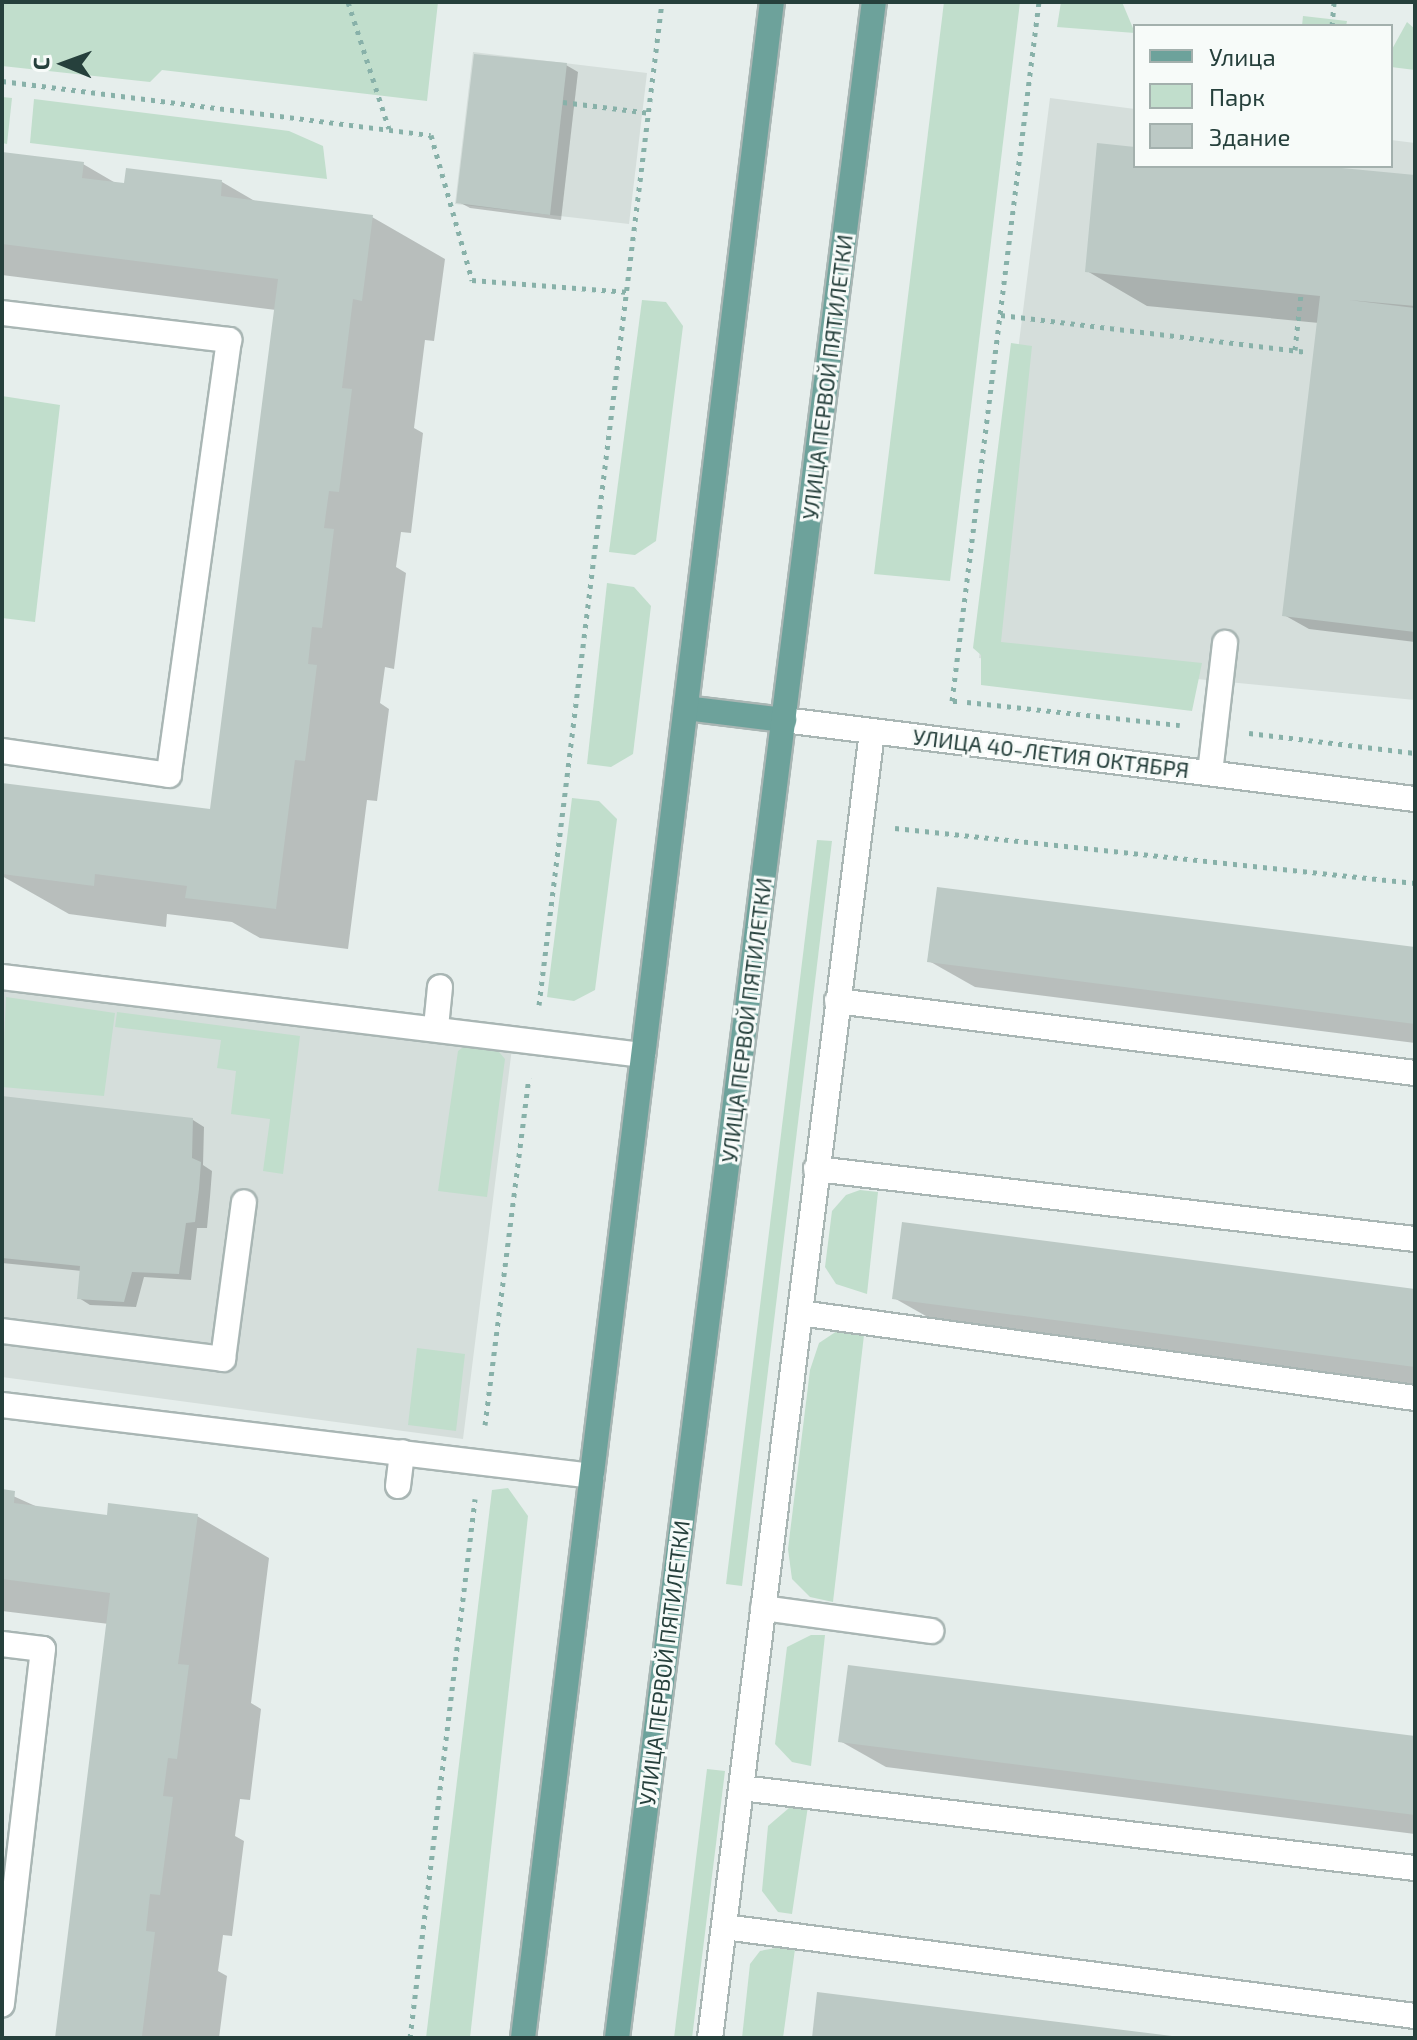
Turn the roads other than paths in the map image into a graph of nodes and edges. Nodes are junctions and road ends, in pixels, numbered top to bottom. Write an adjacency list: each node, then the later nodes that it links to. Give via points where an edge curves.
1 (772, 2): 5 (main road)
2 (874, 2): 6 (main road, УЛИЦА ПЕРВОЙ ПЯТИЛЕТКИ)
3 (2, 313): 8 (street, via 229,340 169,775)
4 (1225, 643): 9 (street)
5 (686, 708): 6 (main road, УЛИЦА 40-ЛЕТИЯ ОКТЯБРЯ); 15 (main road)
6 (784, 720): 7 (street, УЛИЦА 40-ЛЕТИЯ ОКТЯБРЯ); 36 (main road, УЛИЦА ПЕРВОЙ ПЯТИЛЕТКИ)
7 (872, 731): 9 (street, УЛИЦА 40-ЛЕТИЯ ОКТЯБРЯ); 13 (street)
8 (2, 751)
9 (1210, 773): 10 (street, УЛИЦА 40-ЛЕТИЯ ОКТЯБРЯ)
10 (1415, 799)
11 (2, 977): 14 (street)
12 (440, 987): 14 (street)
13 (837, 1001): 16 (street); 17 (street)
14 (436, 1027): 15 (street)
15 (643, 1055): 25 (main road)
16 (1415, 1073)
17 (816, 1169): 19 (street); 20 (street)
18 (244, 1202): 21 (street, via 223,1359)
19 (1415, 1239)
20 (800, 1313): 22 (street); 27 (street)
21 (2, 1331)
22 (1415, 1398)
23 (2, 1405): 24 (street)
24 (402, 1452): 25 (street); 26 (street)
25 (592, 1476): 35 (main road)
26 (398, 1486)
27 (763, 1608): 28 (street); 30 (street)
28 (931, 1631)
29 (2, 1644): 33 (street, via 43,1649)
30 (741, 1788): 31 (street); 32 (street)
31 (1415, 1868)
32 (724, 1927): 34 (street); 37 (street)
33 (2, 2005)
34 (1415, 2016)
35 (523, 2038)
36 (617, 2038)
37 (710, 2038)

